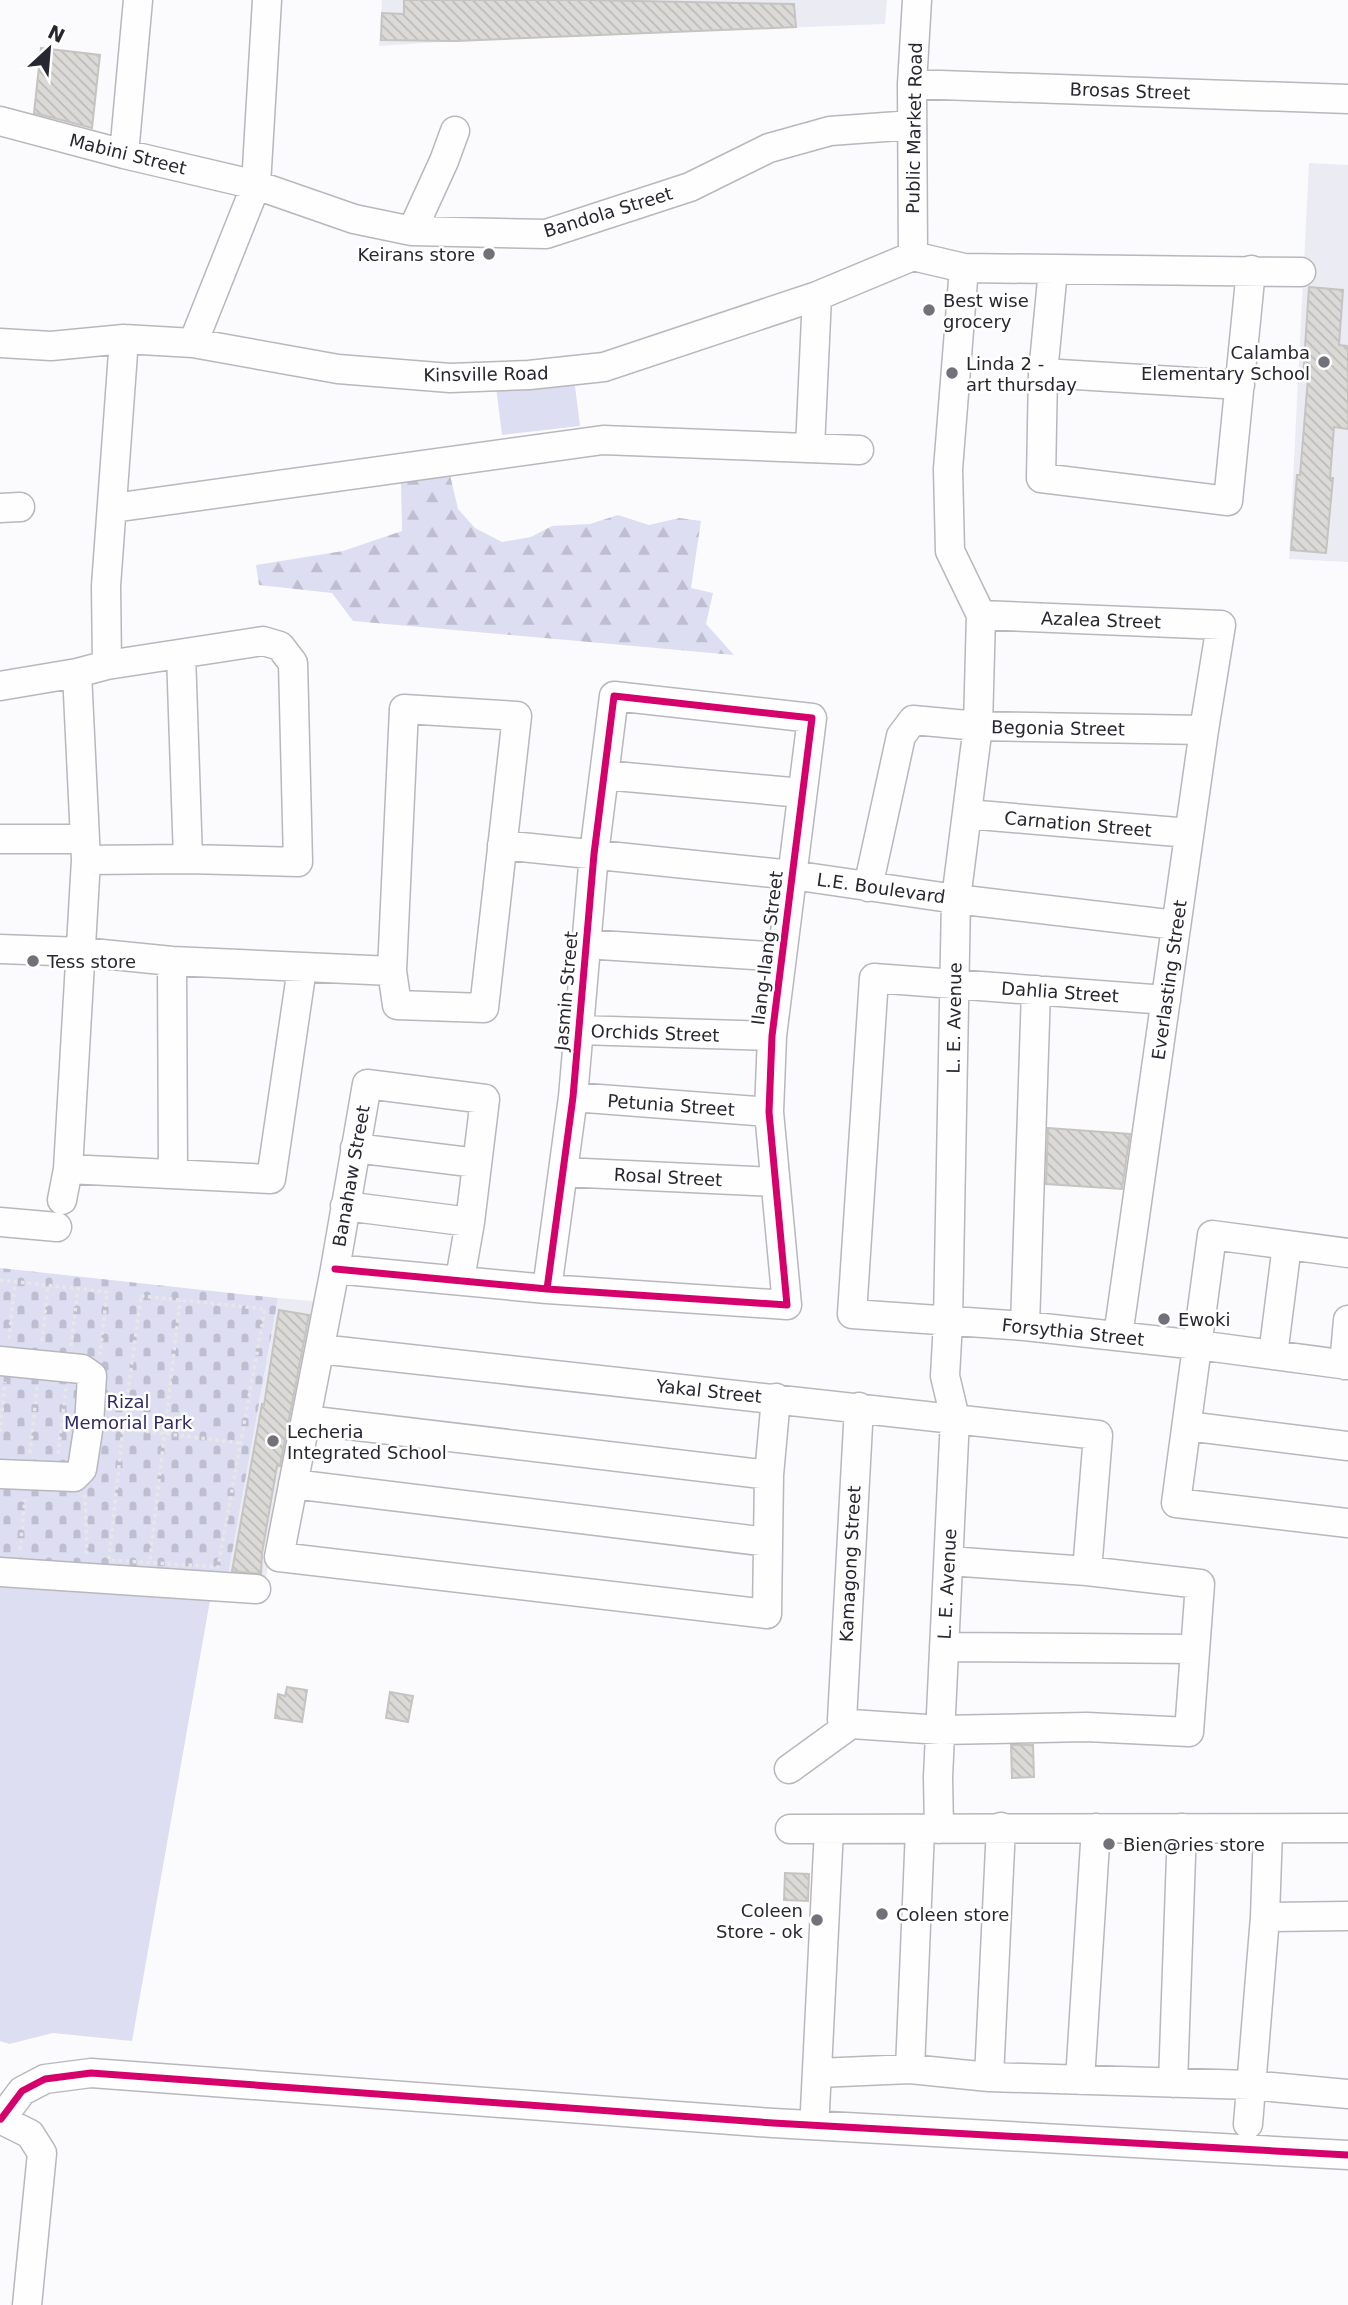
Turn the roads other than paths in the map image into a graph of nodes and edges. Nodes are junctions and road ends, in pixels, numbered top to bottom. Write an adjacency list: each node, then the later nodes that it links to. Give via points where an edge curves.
1 (138, 0): 9 (street)
2 (267, 0): 10 (street)
3 (917, 0): 4 (street, Public Market Road)
4 (912, 83): 5 (street, Brosas Street); 7 (street, Public Market Road)
5 (1348, 99)
6 (0, 121): 9 (street, Mabini Street)
7 (912, 125): 11 (street, Bandola Street, via 830,131 769,148 690,187 546,234); 12 (street, Public Market Road)
8 (455, 131): 11 (street)
9 (124, 155): 10 (street, Mabini Street)
10 (256, 185): 11 (street, Bandola Street, via 354,219); 20 (street)
11 (412, 231)
12 (913, 256): 13 (street); 17 (street, Kinsville Road)
13 (964, 268): 14 (street); 26 (street, L. E. Avenue, via 948,469 950,551)
14 (1053, 270): 15 (street); 21 (street)
15 (1251, 270): 16 (street); 22 (street)
16 (1301, 272)
17 (817, 296): 20 (street, Kinsville Road, via 604,368 529,375 450,378 338,369); 23 (street)
18 (124, 339): 19 (street, Kinsville Road, via 51,346); 20 (street, Kinsville Road); 25 (street)
19 (0, 342)
20 (193, 343)
21 (1043, 373): 22 (street); 22 (street, via 1041,478 1228,501)
22 (1240, 385)
23 (810, 448): 24 (street); 25 (street, via 603,440)
24 (859, 450)
25 (113, 508): 29 (street, via 106,586)
26 (981, 615): 27 (street, Azalea Street); 33 (street, L. E. Avenue)
27 (1221, 625): 34 (street, Everlasting Street)
28 (181, 654): 29 (street); 43 (street); 43 (street, via 263,642 280,646 293,663 298,862)
29 (107, 665): 30 (street)
30 (78, 673): 31 (street); 41 (street)
31 (0, 686)
32 (614, 696): 35 (street, Jasmin Street); 36 (street, Ilang-Ilang Street, via 812,718)
33 (978, 726): 34 (street, Begonia Street); 37 (street, L. E. Avenue); 45 (street, Begonia Street, via 913,719 901,736)
34 (1203, 730): 38 (street, Everlasting Street)
35 (604, 775): 36 (street); 42 (street, Jasmin Street)
36 (803, 793): 44 (street, Ilang-Ilang Street)
37 (967, 814): 38 (street, Carnation Street); 46 (street, L. E. Avenue)
38 (1189, 833): 47 (street, Everlasting Street)
39 (0, 839): 41 (street)
40 (502, 845): 42 (street, L.E. Boulevard); 54 (street, via 484,1008 397,1005); 54 (street, via 517,716 404,709)
41 (85, 849): 43 (street); 50 (street)
42 (594, 854): 44 (street, L.E. Boulevard); 48 (street, Jasmin Street)
43 (188, 859)
44 (792, 875): 45 (street, L.E. Boulevard); 51 (street, Ilang-Ilang Street)
45 (868, 887): 46 (street, L.E. Boulevard)
46 (956, 899): 47 (street, L.E. Boulevard); 55 (street, L. E. Avenue)
47 (1176, 925): 57 (street, Everlasting Street)
48 (585, 944): 51 (street); 58 (street, Jasmin Street)
49 (0, 949): 50 (street)
50 (82, 952): 52 (street); 64 (street)
51 (782, 957): 59 (street, Ilang-Ilang Street)
52 (172, 961): 53 (street); 66 (street)
53 (302, 968): 54 (street); 66 (street, via 271,1179)
54 (392, 971)
55 (954, 985): 56 (street, Dahlia Street); 77 (street, L. E. Avenue); 77 (street, Dahlia Street, via 874,978 852,1314)
56 (1036, 990): 57 (street, Dahlia Street); 78 (street)
57 (1166, 1000): 79 (street, Everlasting Street)
58 (579, 1030): 59 (street, Orchids Street); 60 (street, Jasmin Street)
59 (772, 1036): 61 (street, Ilang-Ilang Street)
60 (573, 1097): 61 (street, Petunia Street); 65 (street, Jasmin Street)
61 (769, 1112): 67 (street, Ilang-Ilang Street)
62 (355, 1148): 63 (street); 63 (street, Banahaw Street, via 367,1084 485,1099); 68 (street, Banahaw Street)
63 (477, 1163): 70 (street)
64 (68, 1169): 66 (street); 69 (street, via 59,1213)
65 (563, 1172): 67 (street, Rosal Street); 75 (street, Jasmin Street)
66 (173, 1174)
67 (774, 1182): 75 (street, Ilang-Ilang Street, via 787,1305)
68 (345, 1206): 70 (street); 73 (street, Banahaw Street)
69 (0, 1222)
70 (470, 1223): 74 (street)
71 (1287, 1245): 72 (street); 80 (street, via 1212,1235); 82 (street)
72 (1348, 1253)
73 (335, 1269): 74 (street); 81 (street, Banahaw Street)
74 (460, 1279): 75 (street)
75 (547, 1289)
76 (1348, 1320): 84 (street)
77 (948, 1322): 78 (street, Forsythia Street); 87 (street, L. E. Avenue, via 945,1377)
78 (1025, 1326): 79 (street, Forsythia Street)
79 (1118, 1336): 80 (street, Forsythia Street)
80 (1198, 1345): 82 (street, Forsythia Street); 89 (street)
81 (320, 1349): 85 (street, Yakal Street); 88 (street, Banahaw Street)
82 (1273, 1355): 84 (street, Forsythia Street)
83 (0, 1361): 91 (street, via 82,1369 92,1376 82,1469 74,1477)
84 (1346, 1365)
85 (776, 1398): 86 (street, Yakal Street); 92 (street)
86 (859, 1407): 87 (street, Yakal Street); 102 (street, Kamagong Street)
87 (954, 1418): 96 (street, L. E. Avenue); 98 (street, Yakal Street, via 1098,1435)
88 (306, 1420): 92 (street); 93 (street, Banahaw Street)
89 (1187, 1426): 90 (street); 94 (street, via 1176,1503)
90 (1348, 1446)
91 (13, 1474)
92 (769, 1475): 95 (street)
93 (293, 1484): 95 (street); 95 (street, Banahaw Street, via 279,1556 766,1614)
94 (1348, 1523)
95 (768, 1542)
96 (949, 1561): 98 (street); 100 (street, L. E. Avenue)
97 (10, 1564): 99 (street)
98 (1087, 1571): 101 (street, via 1200,1584)
99 (256, 1589)
100 (944, 1647): 101 (street); 103 (street, L. E. Avenue)
101 (1195, 1648): 103 (street, via 1189,1732 1087,1727)
102 (847, 1722): 103 (street); 104 (street)
103 (941, 1730): 111 (street, L. E. Avenue)
104 (789, 1769)
105 (1001, 1827): 106 (street); 111 (street); 117 (street)
106 (1096, 1828): 107 (street); 118 (street)
107 (1182, 1828): 112 (street); 119 (street)
108 (1348, 1828): 112 (street)
109 (790, 1829): 110 (street)
110 (829, 1829): 111 (street); 116 (street)
111 (929, 1829): 115 (street, L. E. Avenue)
112 (1268, 1829): 114 (street)
113 (1348, 1916): 114 (street)
114 (1265, 1917): 120 (street)
115 (910, 2069): 116 (street); 117 (street)
116 (818, 2073): 122 (street)
117 (989, 2077): 118 (street)
118 (1080, 2080): 119 (street)
119 (1173, 2083): 120 (street)
120 (1250, 2085): 121 (street); 124 (street)
121 (1348, 2094)
122 (815, 2109)
123 (1, 2119): 125 (street, via 22,2091 45,2079 91,2073 773,2123); 126 (street, via 30,2134 42,2153)
124 (1248, 2124)
125 (1348, 2155)
126 (27, 2305)

